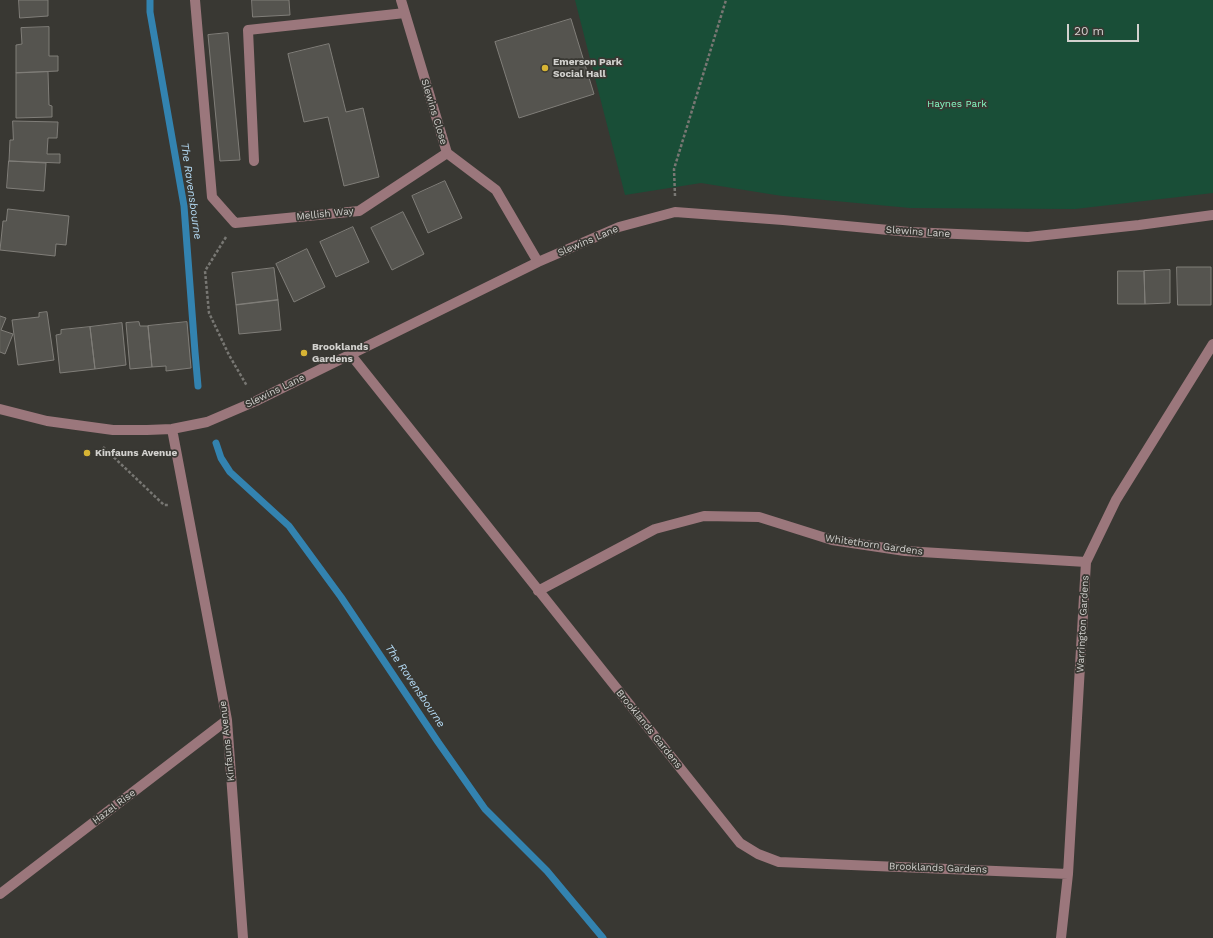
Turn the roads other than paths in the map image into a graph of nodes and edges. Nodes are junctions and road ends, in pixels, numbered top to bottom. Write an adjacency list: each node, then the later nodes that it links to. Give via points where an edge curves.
1 (195, 0): 4 (street, Mellish Way, via 212,197 235,223 359,211)
2 (401, 0): 3 (street, Slewins Close)
3 (405, 14): 4 (street, Slewins Close); 5 (street, via 248,30)
4 (447, 153): 7 (street, Slewins Close, via 496,190)
5 (254, 161)
6 (1213, 215): 7 (street, Slewins Lane, via 1028,237 910,232 675,212 619,227)
7 (538, 262): 9 (street, Slewins Lane)
8 (1213, 344): 12 (street, Warrington Gardens, via 1116,500)
9 (351, 355): 11 (street, Slewins Lane, via 207,422); 13 (street, Brooklands Gardens)
10 (0, 409): 11 (street, Slewins Lane, via 47,421 113,430)
11 (172, 429): 14 (street, Kinfauns Avenue)
12 (1086, 562): 13 (street, Whitethorn Gardens, via 905,551 832,540 759,517 704,516 655,529); 15 (street, Warrington Gardens)
13 (538, 591): 15 (street, Brooklands Gardens, via 740,843 758,854 779,862)
14 (227, 720): 16 (street, Hazel Rise); 17 (street, Kinfauns Avenue)
15 (1068, 874): 18 (street, Warrington Gardens)
16 (0, 894)
17 (241, 936)
18 (1061, 938)

